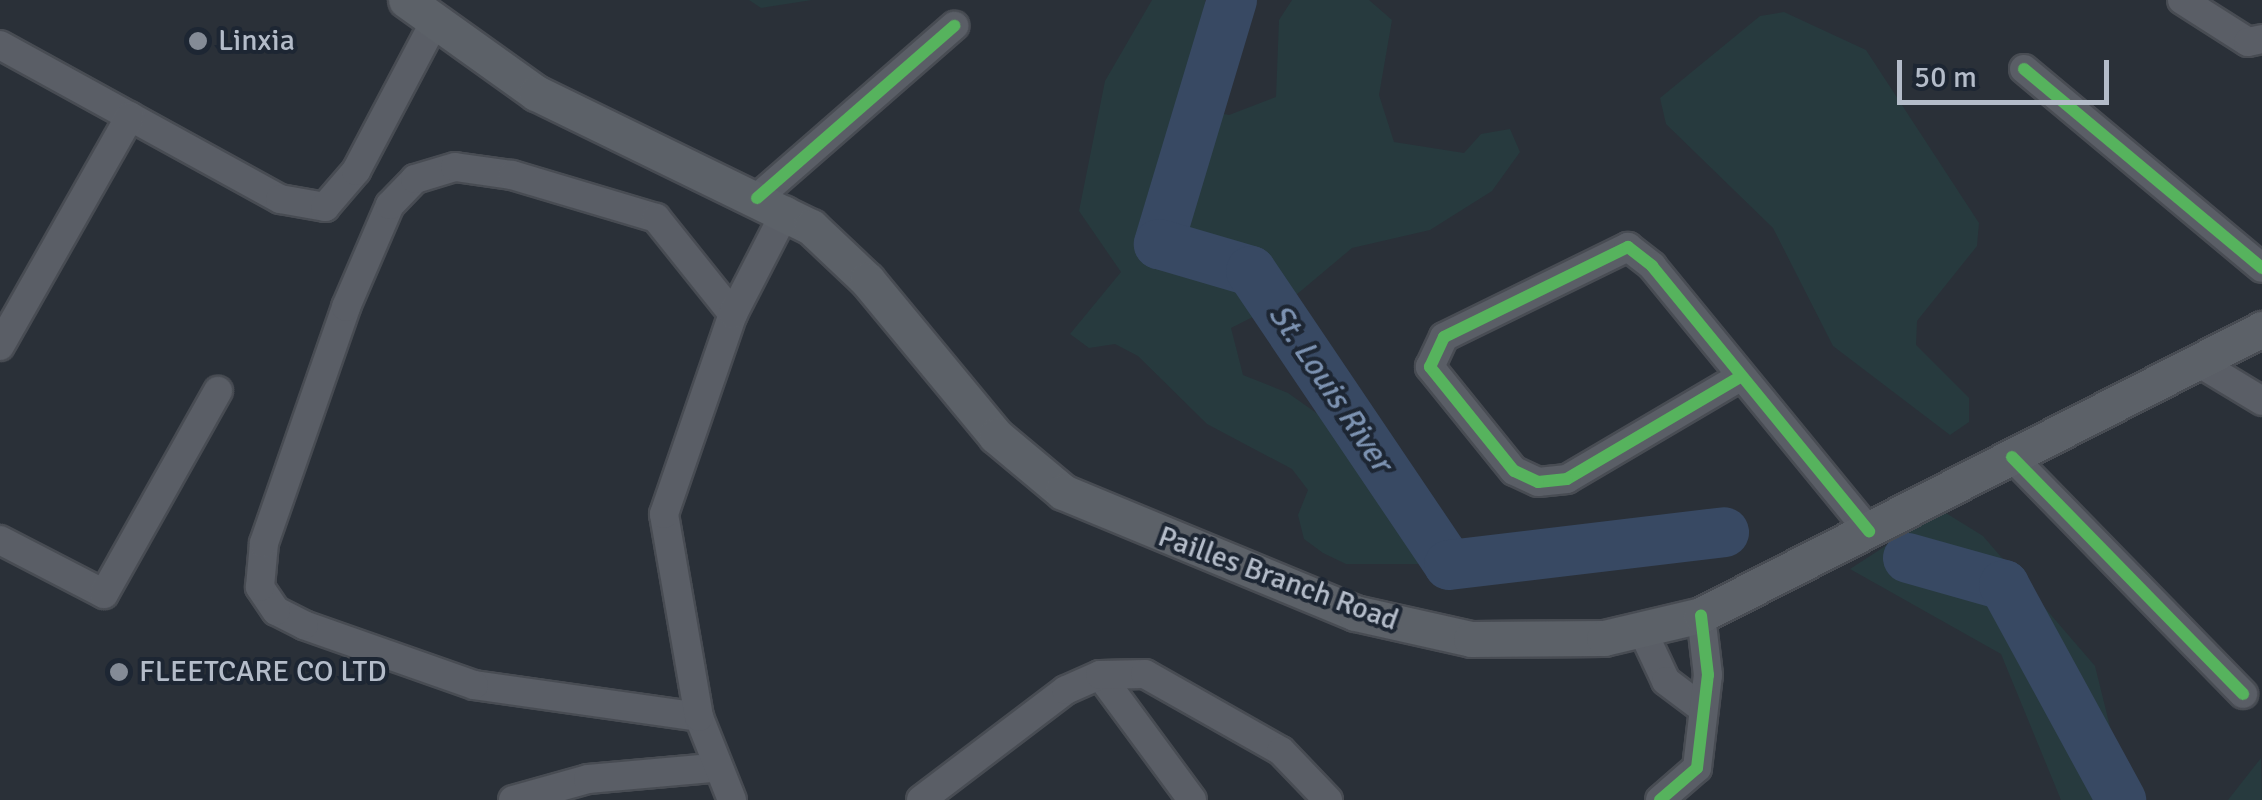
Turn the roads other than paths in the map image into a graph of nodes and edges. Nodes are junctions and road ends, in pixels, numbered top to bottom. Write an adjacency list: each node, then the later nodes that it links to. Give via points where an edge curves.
1 (406, 0): 3 (main road, Pailles Branch Road)
2 (2182, 0): 5 (street, via 2248,42)
3 (434, 23): 8 (street, via 356,171 325,207 280,199); 9 (main road, Pailles Branch Road, via 536,92)
4 (954, 26): 9 (street)
5 (2262, 39)
6 (0, 44): 8 (street)
7 (2024, 69): 10 (street)
8 (130, 116): 13 (street)
9 (772, 204): 11 (street); 22 (main road, Pailles Branch Road, via 866,280 996,436 1104,513 1412,628 1505,644)
10 (2262, 268)
11 (733, 314): 26 (street, via 664,514); 26 (street, via 656,218 512,175 455,166 415,179 390,205 346,306 264,543 260,586 276,611 304,625 474,684)
12 (2253, 343): 14 (main road, Pailles Branch Road)
13 (0, 346)
14 (2196, 361): 17 (street); 18 (main road, Pailles Branch Road)
15 (1740, 377): 15 (street, via 1628,247 1444,338 1430,367 1514,471 1538,482 1566,479); 19 (street)
16 (218, 392): 20 (street, via 104,594)
17 (2262, 401)
18 (2012, 457): 19 (main road, Pailles Branch Road); 24 (street)
19 (1869, 531): 21 (main road, Pailles Branch Road)
20 (0, 540)
21 (1701, 614): 22 (main road, Pailles Branch Road); 25 (street, via 1708,674)
22 (1644, 632): 25 (street, via 1666,681)
23 (1100, 675): 30 (street, via 1066,690); 31 (street); 32 (street, via 1144,674 1206,705 1282,751)
24 (2243, 694)
25 (1698, 705): 33 (street, via 1697,768)
26 (699, 717): 27 (street)
27 (712, 768): 28 (street, via 588,779); 29 (street)
28 (513, 800)
29 (732, 800)
30 (921, 800)
31 (1192, 800)
32 (1328, 800)
33 (1660, 800)

